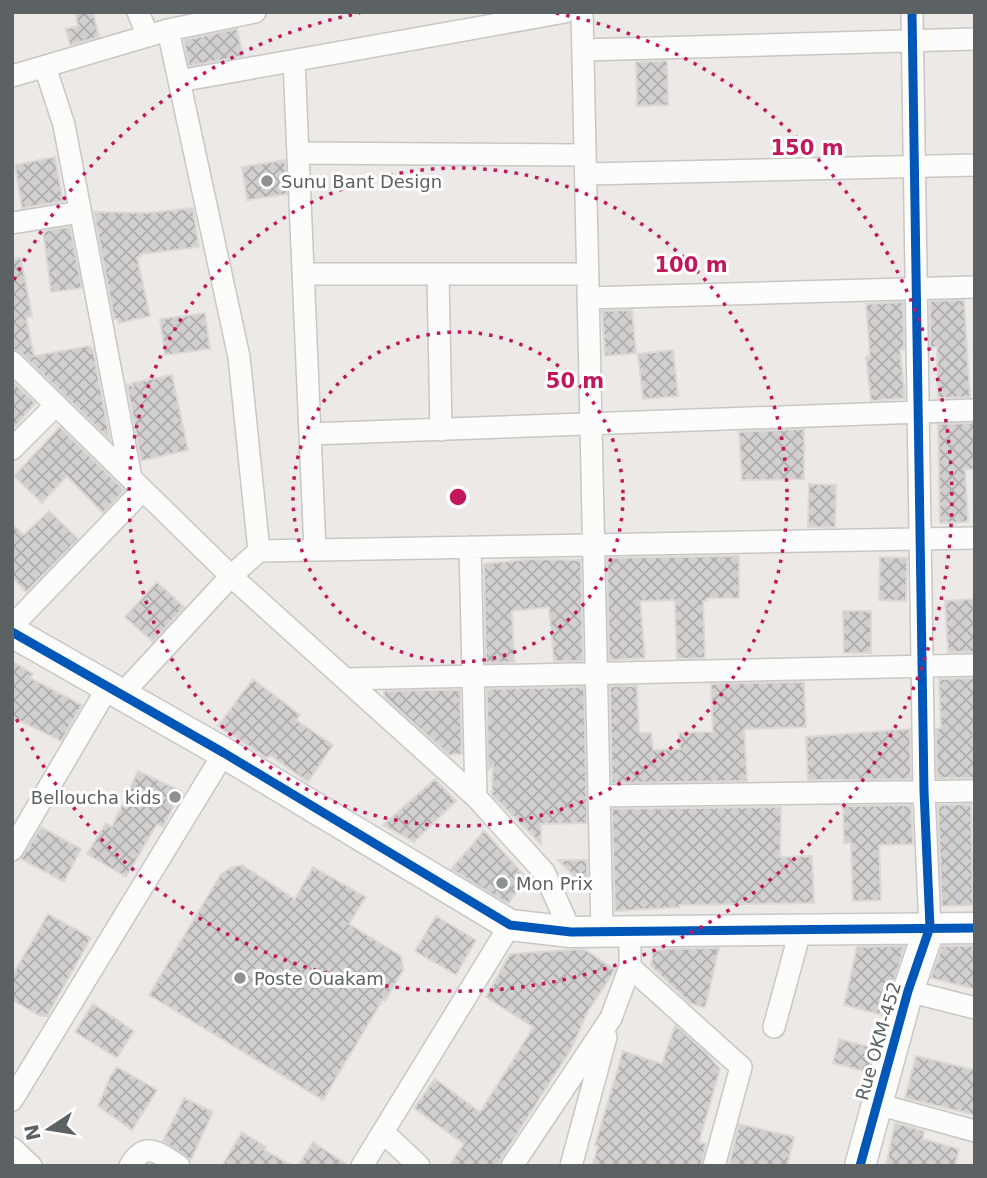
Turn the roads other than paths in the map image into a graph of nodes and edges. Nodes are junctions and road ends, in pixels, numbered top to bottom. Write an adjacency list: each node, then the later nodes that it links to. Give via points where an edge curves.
1 (138, 12): 6 (street)
2 (255, 12): 6 (street)
3 (565, 12): 10 (street)
4 (582, 12): 9 (street)
5 (912, 12): 8 (street)
6 (171, 26): 11 (street); 13 (street)
7 (975, 39): 8 (street)
8 (913, 40): 9 (street); 17 (street)
9 (583, 50): 15 (street)
10 (294, 61): 13 (street); 14 (street)
11 (45, 66): 12 (street); 18 (street, via 64,125)
12 (12, 76)
13 (179, 81): 40 (street, via 239,357)
14 (298, 153): 15 (street); 20 (street)
15 (585, 164): 17 (street); 22 (street)
16 (975, 165): 17 (street)
17 (914, 166): 24 (street)
18 (80, 212): 19 (street); 34 (street)
19 (12, 222)
20 (303, 274): 21 (street); 32 (street)
21 (438, 274): 22 (street); 31 (street)
22 (588, 274): 25 (street)
23 (975, 287): 24 (street)
24 (916, 289): 25 (street); 29 (street)
25 (588, 298): 30 (street)
26 (12, 362): 27 (street)
27 (57, 405): 33 (street); 34 (street)
28 (975, 410): 29 (street)
29 (920, 412): 30 (street); 35 (street)
30 (591, 424): 31 (street); 37 (street)
31 (440, 430): 32 (street)
32 (310, 434): 39 (street)
33 (12, 449)
34 (137, 484): 41 (street); 42 (street)
35 (920, 538): 36 (street); 37 (street); 45 (street)
36 (975, 538)
37 (593, 545): 38 (street); 46 (street)
38 (470, 547): 39 (street); 47 (street)
39 (315, 550): 40 (street)
40 (259, 551): 41 (street)
41 (231, 576): 48 (street); 49 (street)
42 (12, 626)
43 (12, 632): 49 (street)
44 (975, 665): 45 (street)
45 (922, 666): 46 (street); 51 (street)
46 (596, 673): 47 (street); 53 (street)
47 (473, 676): 48 (street); 54 (street)
48 (347, 679): 54 (street)
49 (115, 691): 50 (street); 55 (street)
50 (225, 753): 56 (street); 67 (street)
51 (924, 791): 52 (street); 53 (street); 57 (street)
52 (975, 791)
53 (599, 796): 60 (street)
54 (476, 797): 61 (street, via 544,873)
55 (12, 850)
56 (510, 925): 61 (street); 70 (street)
57 (930, 927): 58 (street); 59 (street); 63 (street, Rue OKM-452)
58 (801, 928): 60 (street); 66 (street)
59 (975, 928)
60 (616, 931): 61 (street); 62 (street)
61 (571, 932)
62 (630, 967): 65 (street); 77 (street, via 741,1067)
63 (908, 991): 64 (street); 68 (street, Rue OKM-452)
64 (975, 1008)
65 (611, 1018): 75 (street); 76 (street)
66 (775, 1027)
67 (12, 1100)
68 (877, 1104): 69 (street); 78 (street, Rue OKM-452)
69 (975, 1131)
70 (383, 1132): 73 (street); 74 (street)
71 (130, 1166): 72 (street, via 138,1154 153,1150)
72 (179, 1166)
73 (362, 1166)
74 (419, 1166)
75 (512, 1166)
76 (570, 1166)
77 (714, 1166)
78 (860, 1166)

